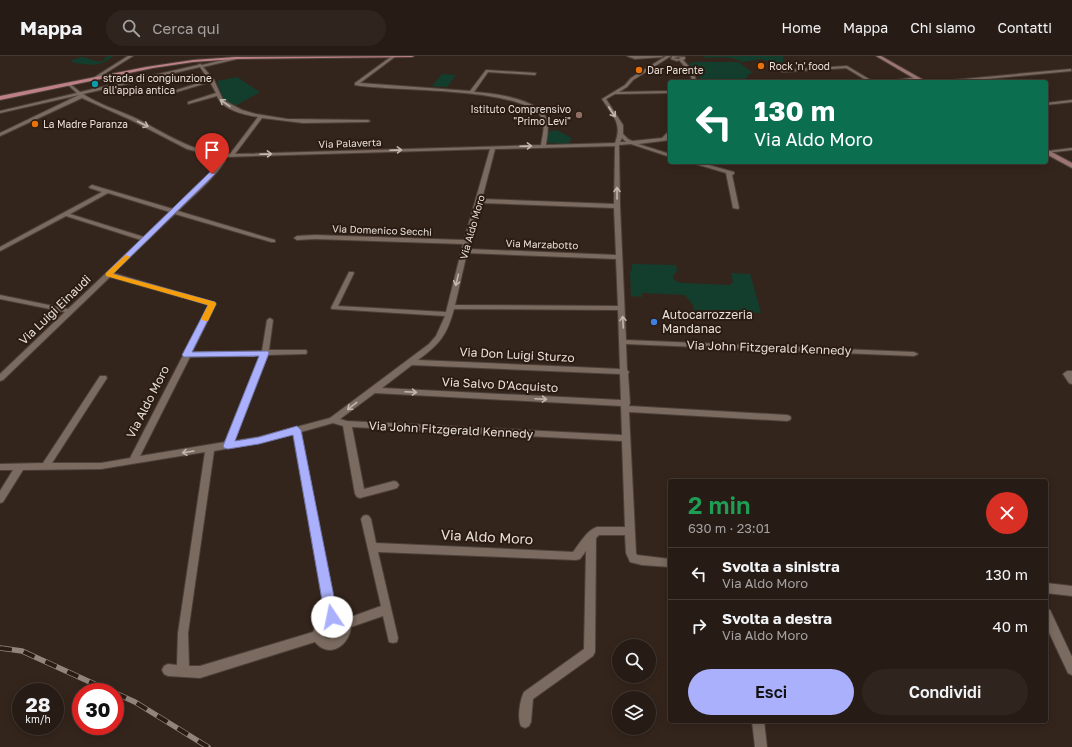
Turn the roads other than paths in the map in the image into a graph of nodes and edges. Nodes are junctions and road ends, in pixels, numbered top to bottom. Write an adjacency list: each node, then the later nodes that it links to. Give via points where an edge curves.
1 (131, 56): 23 (street)
2 (205, 56): 14 (main road)
3 (244, 56): 11 (main road)
4 (258, 56): 12 (main road)
5 (394, 56): 6 (main road); 12 (main road); 33 (street, via 356,84)
6 (404, 56): 7 (main road)
7 (412, 56)
8 (628, 56): 13 (street)
9 (668, 56): 34 (street)
10 (878, 56): 22 (main road)
11 (251, 57): 12 (main road); 15 (main road)
12 (270, 57)
13 (661, 57)
14 (196, 58): 15 (main road); 18 (main road)
15 (236, 58): 17 (street); 18 (main road)
16 (682, 58): 25 (street)
17 (200, 65): 24 (street); 36 (street)
18 (146, 68): 23 (main road)
19 (1071, 70): 29 (street)
20 (783, 71): 26 (street, via 847,67)
21 (535, 74): 33 (street, via 487,71)
22 (918, 78): 27 (street); 28 (main road)
23 (92, 80): 30 (main road)
24 (212, 80): 32 (street); 35 (street)
25 (694, 80)
26 (869, 80)
27 (900, 80)
28 (921, 80)
29 (964, 80)
30 (69, 84): 36 (street); 37 (main road)
31 (668, 92): 34 (street)
32 (171, 93)
33 (471, 93): 53 (street, via 515,98 538,109 545,121)
34 (612, 93): 46 (street, one-way to 46, via 604,99 621,125)
35 (218, 94): 39 (street); 42 (street, one-way to 35, via 238,111 221,101)
36 (80, 95): 41 (street); 48 (street); 60 (street, Via Palaverta, one-way to 60, via 189,148)
37 (0, 99)
38 (1072, 102): 40 (street)
39 (190, 103)
40 (1048, 104)
41 (0, 112)
42 (251, 114): 43 (street); 45 (street)
43 (261, 117): 44 (street, via 291,122); 45 (street)
44 (368, 121)
45 (252, 128): 58 (street)
46 (621, 134): 51 (street); 52 (street)
47 (668, 134): 49 (street)
48 (0, 135)
49 (664, 139): 50 (street, Via Palaverta); 51 (street, Via Palaverta)
50 (668, 139)
51 (631, 143): 52 (street, Via Palaverta); 59 (street, Via Palaverta)
52 (617, 144): 53 (street, Via Palaverta); 66 (street, one-way to 52)
53 (543, 146): 54 (street, Via Palaverta, one-way to 53)
54 (493, 147): 58 (street, Via Palaverta, one-way to 54); 65 (street, Via Aldo Moro)
55 (1072, 150): 56 (street)
56 (1048, 152)
57 (1048, 153): 62 (main road)
58 (232, 155): 60 (street, Via Palaverta)
59 (668, 155)
60 (221, 156): 68 (street, Via Luigi Einaudi, via 219,166)
61 (699, 164): 67 (street, via 730,173)
62 (1072, 166)
63 (92, 187): 64 (street)
64 (108, 191): 68 (street); 69 (street)
65 (479, 201): 66 (street); 73 (street, Via Aldo Moro)
66 (618, 206): 76 (street)
67 (736, 208)
68 (174, 211): 71 (street, Via Luigi Einaudi); 72 (street)
69 (65, 214): 71 (street); 74 (street)
70 (297, 238): 73 (street, Via Domenico Secchi)
71 (145, 239): 78 (street, Via Luigi Einaudi)
72 (274, 241)
73 (467, 242): 75 (street, Via Aldo Moro)
74 (0, 249)
75 (464, 251): 76 (street, Via Marzabotto); 82 (street, Via Aldo Moro, one-way to 82)
76 (620, 257): 81 (street)
77 (351, 273): 82 (street, via 334,308)
78 (108, 274): 80 (street, Via Luigi Einaudi); 83 (street, Via Luigi Einaudi)
79 (0, 297): 83 (street)
80 (212, 304): 89 (street, Via Aldo Moro)
81 (622, 308): 82 (street); 85 (street, one-way to 81)
82 (449, 310): 90 (street, Via Aldo Moro, via 437,341)
83 (70, 311): 93 (street, Via Luigi Einaudi)
84 (270, 320): 87 (street)
85 (624, 342): 88 (street, Via John Fitzgerald Kennedy); 91 (street)
86 (303, 352): 87 (street)
87 (265, 353): 89 (street); 103 (street)
88 (914, 354)
89 (187, 355): 105 (street, Via Aldo Moro)
90 (409, 362): 91 (street, Via Don Luigi Sturzo); 96 (street, Via Aldo Moro)
91 (625, 372): 97 (street)
92 (1072, 374): 95 (street, via 1067,374)
93 (0, 378)
94 (103, 378): 107 (street)
95 (1072, 380)
96 (372, 390): 97 (street, Via Salvo D'Acquisto, one-way to 97); 99 (street, Via Aldo Moro, one-way to 99)
97 (626, 406): 98 (street); 102 (street)
98 (787, 418)
99 (333, 420): 100 (street); 101 (street, Via Aldo Moro)
100 (347, 424): 102 (street, Via John Fitzgerald Kennedy); 109 (street, via 360,494)
101 (297, 430): 103 (street, Via Aldo Moro); 119 (street)
102 (627, 438): 112 (street)
103 (228, 446): 104 (street, Via Aldo Moro)
104 (210, 448): 105 (street, Via Aldo Moro, one-way to 105); 126 (street, via 183,633)
105 (133, 461): 107 (street, Via Aldo Moro, via 96,467)
106 (0, 467): 108 (street, Via Aldo Moro)
107 (45, 467): 108 (street, Via Aldo Moro)
108 (20, 468): 110 (street)
109 (394, 485)
110 (0, 499)
111 (366, 519): 114 (street)
112 (630, 531): 113 (street, via 597,531); 115 (street, via 631,553 634,559)
113 (591, 536): 114 (street, Via Aldo Moro, via 576,556); 127 (street, via 589,652 528,696)
114 (372, 547): 118 (street)
115 (668, 563)
116 (1048, 588): 117 (street)
117 (1072, 590)
118 (386, 609): 121 (street); 123 (street)
119 (332, 617): 121 (street, via 341,618); 122 (street, via 320,626)
120 (1048, 618): 124 (street)
121 (346, 624): 122 (street, via 343,637 335,643 322,643)
122 (318, 636): 126 (street, via 200,672)
123 (393, 638)
124 (1072, 669)
125 (168, 670): 126 (street)
126 (183, 671)
127 (525, 722)
128 (758, 723): 129 (street)
129 (761, 747)

